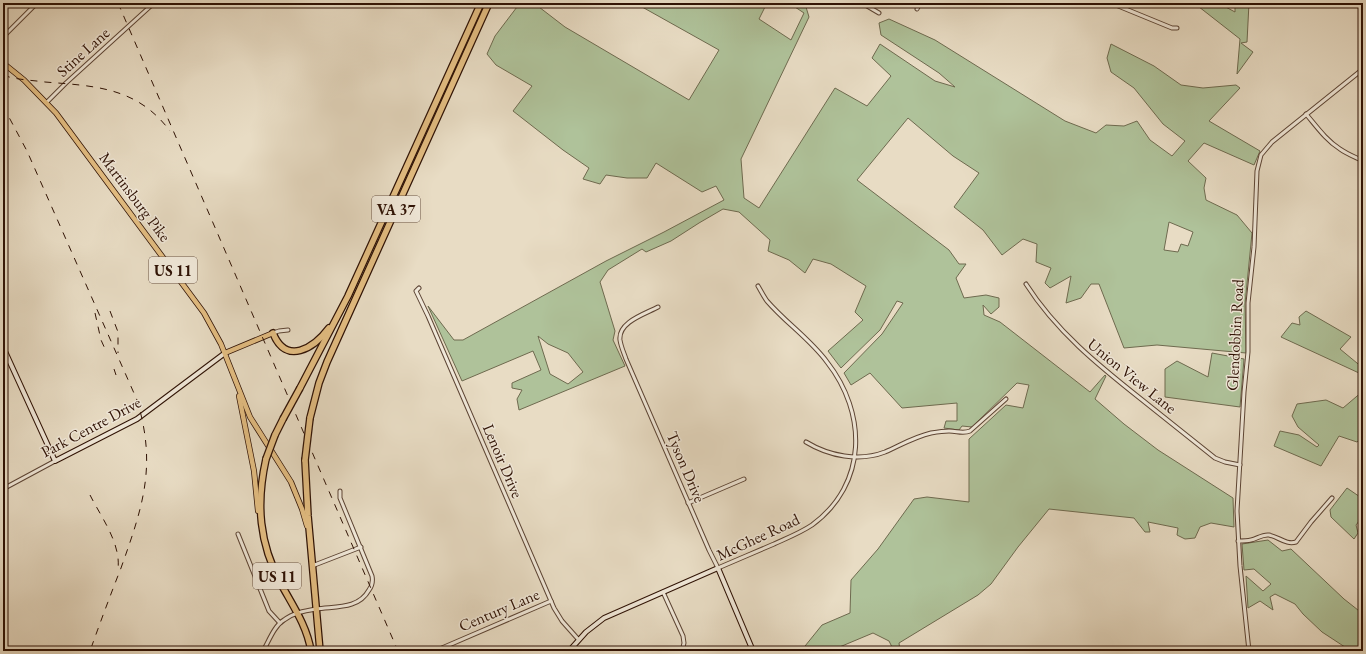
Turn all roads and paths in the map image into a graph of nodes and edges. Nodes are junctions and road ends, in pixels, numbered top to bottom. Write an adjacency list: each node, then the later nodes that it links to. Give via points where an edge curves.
1 (37, 3): 11 (street)
2 (154, 3): 14 (street, Stine Lane)
3 (481, 3): 17 (highway, VA 37)
4 (489, 3): 41 (highway, VA 37, bridge, via 319,383 310,418 305,460)
5 (862, 3): 9 (street)
6 (920, 3): 8 (street)
7 (1111, 3): 10 (street)
8 (917, 9)
9 (879, 13)
10 (1177, 28)
11 (3, 37)
12 (3, 63): 14 (main road, Martinsburg Pike / US 11)
13 (1363, 69): 15 (street, Glendobbin Road)
14 (47, 102): 25 (main road, Martinsburg Pike / US 11, via 197,302 212,325)
15 (1306, 114): 16 (street, via 1333,144); 31 (street, Glendobbin Road, via 1272,142 1258,162)
16 (1363, 161)
17 (372, 244): 23 (highway, via 332,322 318,340 303,350 293,351 281,347); 38 (highway, VA 37, bridge, via 348,296 275,435 266,459 260,496)
18 (1026, 284): 31 (street, Union View Lane, via 1049,316 1088,356 1215,458)
19 (758, 286): 29 (street, McGhee Road, via 767,301 820,353 838,378 854,414)
20 (419, 288): 45 (street, Lenoir Drive, via 416,291)
21 (658, 307): 36 (street, Tyson Drive, via 627,324 621,332 620,341)
22 (288, 330): 23 (street)
23 (272, 333): 25 (main road)
24 (3, 347): 30 (street)
25 (225, 353): 26 (main road, Martinsburg Pike / US 11); 30 (street, Park Centre Drive, via 137,419)
26 (236, 383): 38 (main road, US 11, via 254,471); 41 (main road, US 11, via 254,424 295,490 304,514)
27 (1006, 399): 29 (street, via 967,432 936,432 911,439 878,454)
28 (806, 442): 29 (street, via 825,452)
29 (855, 457): 43 (street, McGhee Road, via 849,478 838,498 819,520 802,531)
30 (54, 461): 33 (street, Park Centre Drive)
31 (1240, 465): 39 (street, Glendobbin Road)
32 (744, 479): 36 (street)
33 (3, 489)
34 (340, 491): 40 (street, via 340,498)
35 (1332, 498): 39 (street, via 1296,542 1286,542 1266,535 1250,541)
36 (688, 503): 43 (street, Tyson Drive)
37 (238, 534): 48 (street, via 269,611)
38 (263, 537): 47 (highway, US 11, via 274,571)
39 (1238, 541): 57 (street, Glendobbin Road)
40 (361, 547): 42 (street); 46 (street, via 372,576 372,584 367,593 354,604)
41 (311, 548): 42 (highway, US 11)
42 (312, 566): 46 (highway, US 11)
43 (718, 568): 44 (street, McGhee Road); 56 (street, Tyson Drive)
44 (663, 592): 49 (street, McGhee Road, via 604,618); 55 (street, via 683,636)
45 (551, 601): 49 (street, Lenoir Drive, via 562,621); 53 (street, Century Lane)
46 (316, 608): 47 (street); 52 (highway, US 11)
47 (298, 613): 48 (street); 51 (highway, US 11)
48 (280, 623): 50 (street)
49 (578, 639): 54 (street, McGhee Road)
50 (263, 651)
51 (311, 651)
52 (320, 651)
53 (435, 651)
54 (569, 651)
55 (682, 651)
56 (753, 651)
57 (1249, 651)

